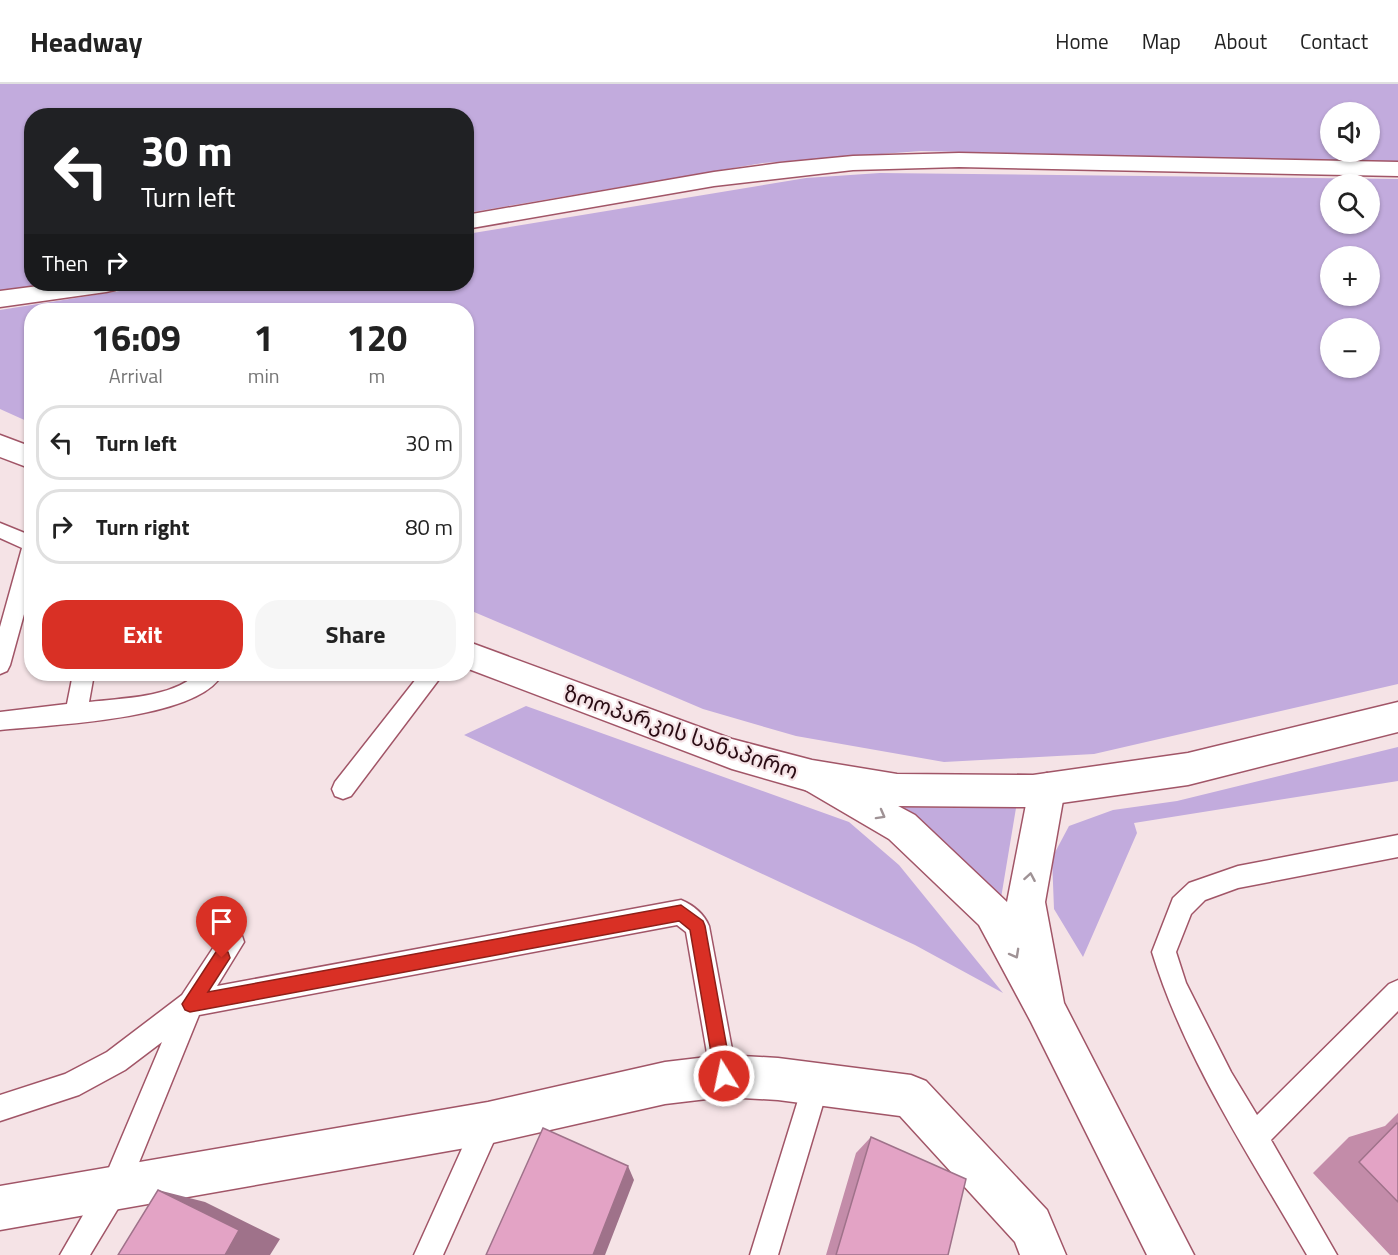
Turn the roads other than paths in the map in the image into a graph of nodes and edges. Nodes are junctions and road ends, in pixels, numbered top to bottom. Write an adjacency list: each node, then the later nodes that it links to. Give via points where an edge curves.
1 (1398, 169): 2 (street, via 959,160 853,163 714,179)
2 (474, 221)
3 (57, 291): 4 (street)
4 (0, 299)
5 (0, 445): 6 (street)
6 (24, 456)
7 (0, 530): 8 (lane)
8 (24, 542)
9 (24, 576): 11 (lane)
10 (474, 657): 18 (street, ზოოპარკის სანაპირო, via 721,750)
11 (0, 665)
12 (83, 681): 15 (lane)
13 (204, 681): 15 (lane, via 150,704)
14 (427, 681): 19 (lane)
15 (76, 712): 17 (lane)
16 (1398, 717): 20 (street, ზოოპარკის სანაპირო, via 1188,769)
17 (0, 722)
18 (812, 776): 20 (street, ზოოპარკის სანაპირო, via 897,790); 25 (street, one-way to 25, via 902,827 992,912)
19 (343, 789)
20 (1047, 789): 25 (street, one-way to 20, via 1026,903)
21 (1398, 846): 30 (lane, via 1238,877 1197,891 1182,906 1164,952 1175,987)
22 (232, 942): 24 (lane)
23 (1398, 993): 30 (lane)
24 (190, 1004): 26 (lane, via 681,912 697,926); 28 (lane, via 116,1061 70,1086); 31 (lane)
25 (1045, 1008): 37 (street)
26 (724, 1076): 27 (street); 29 (street, via 665,1083)
27 (816, 1084): 35 (lane); 36 (street, via 911,1096 1031,1226)
28 (0, 1108)
29 (488, 1123): 31 (street); 34 (lane)
30 (1255, 1137): 38 (lane)
31 (114, 1187): 32 (street); 33 (lane)
32 (0, 1208)
33 (74, 1255)
34 (428, 1255)
35 (764, 1255)
36 (1043, 1255)
37 (1171, 1255)
38 (1323, 1255)

